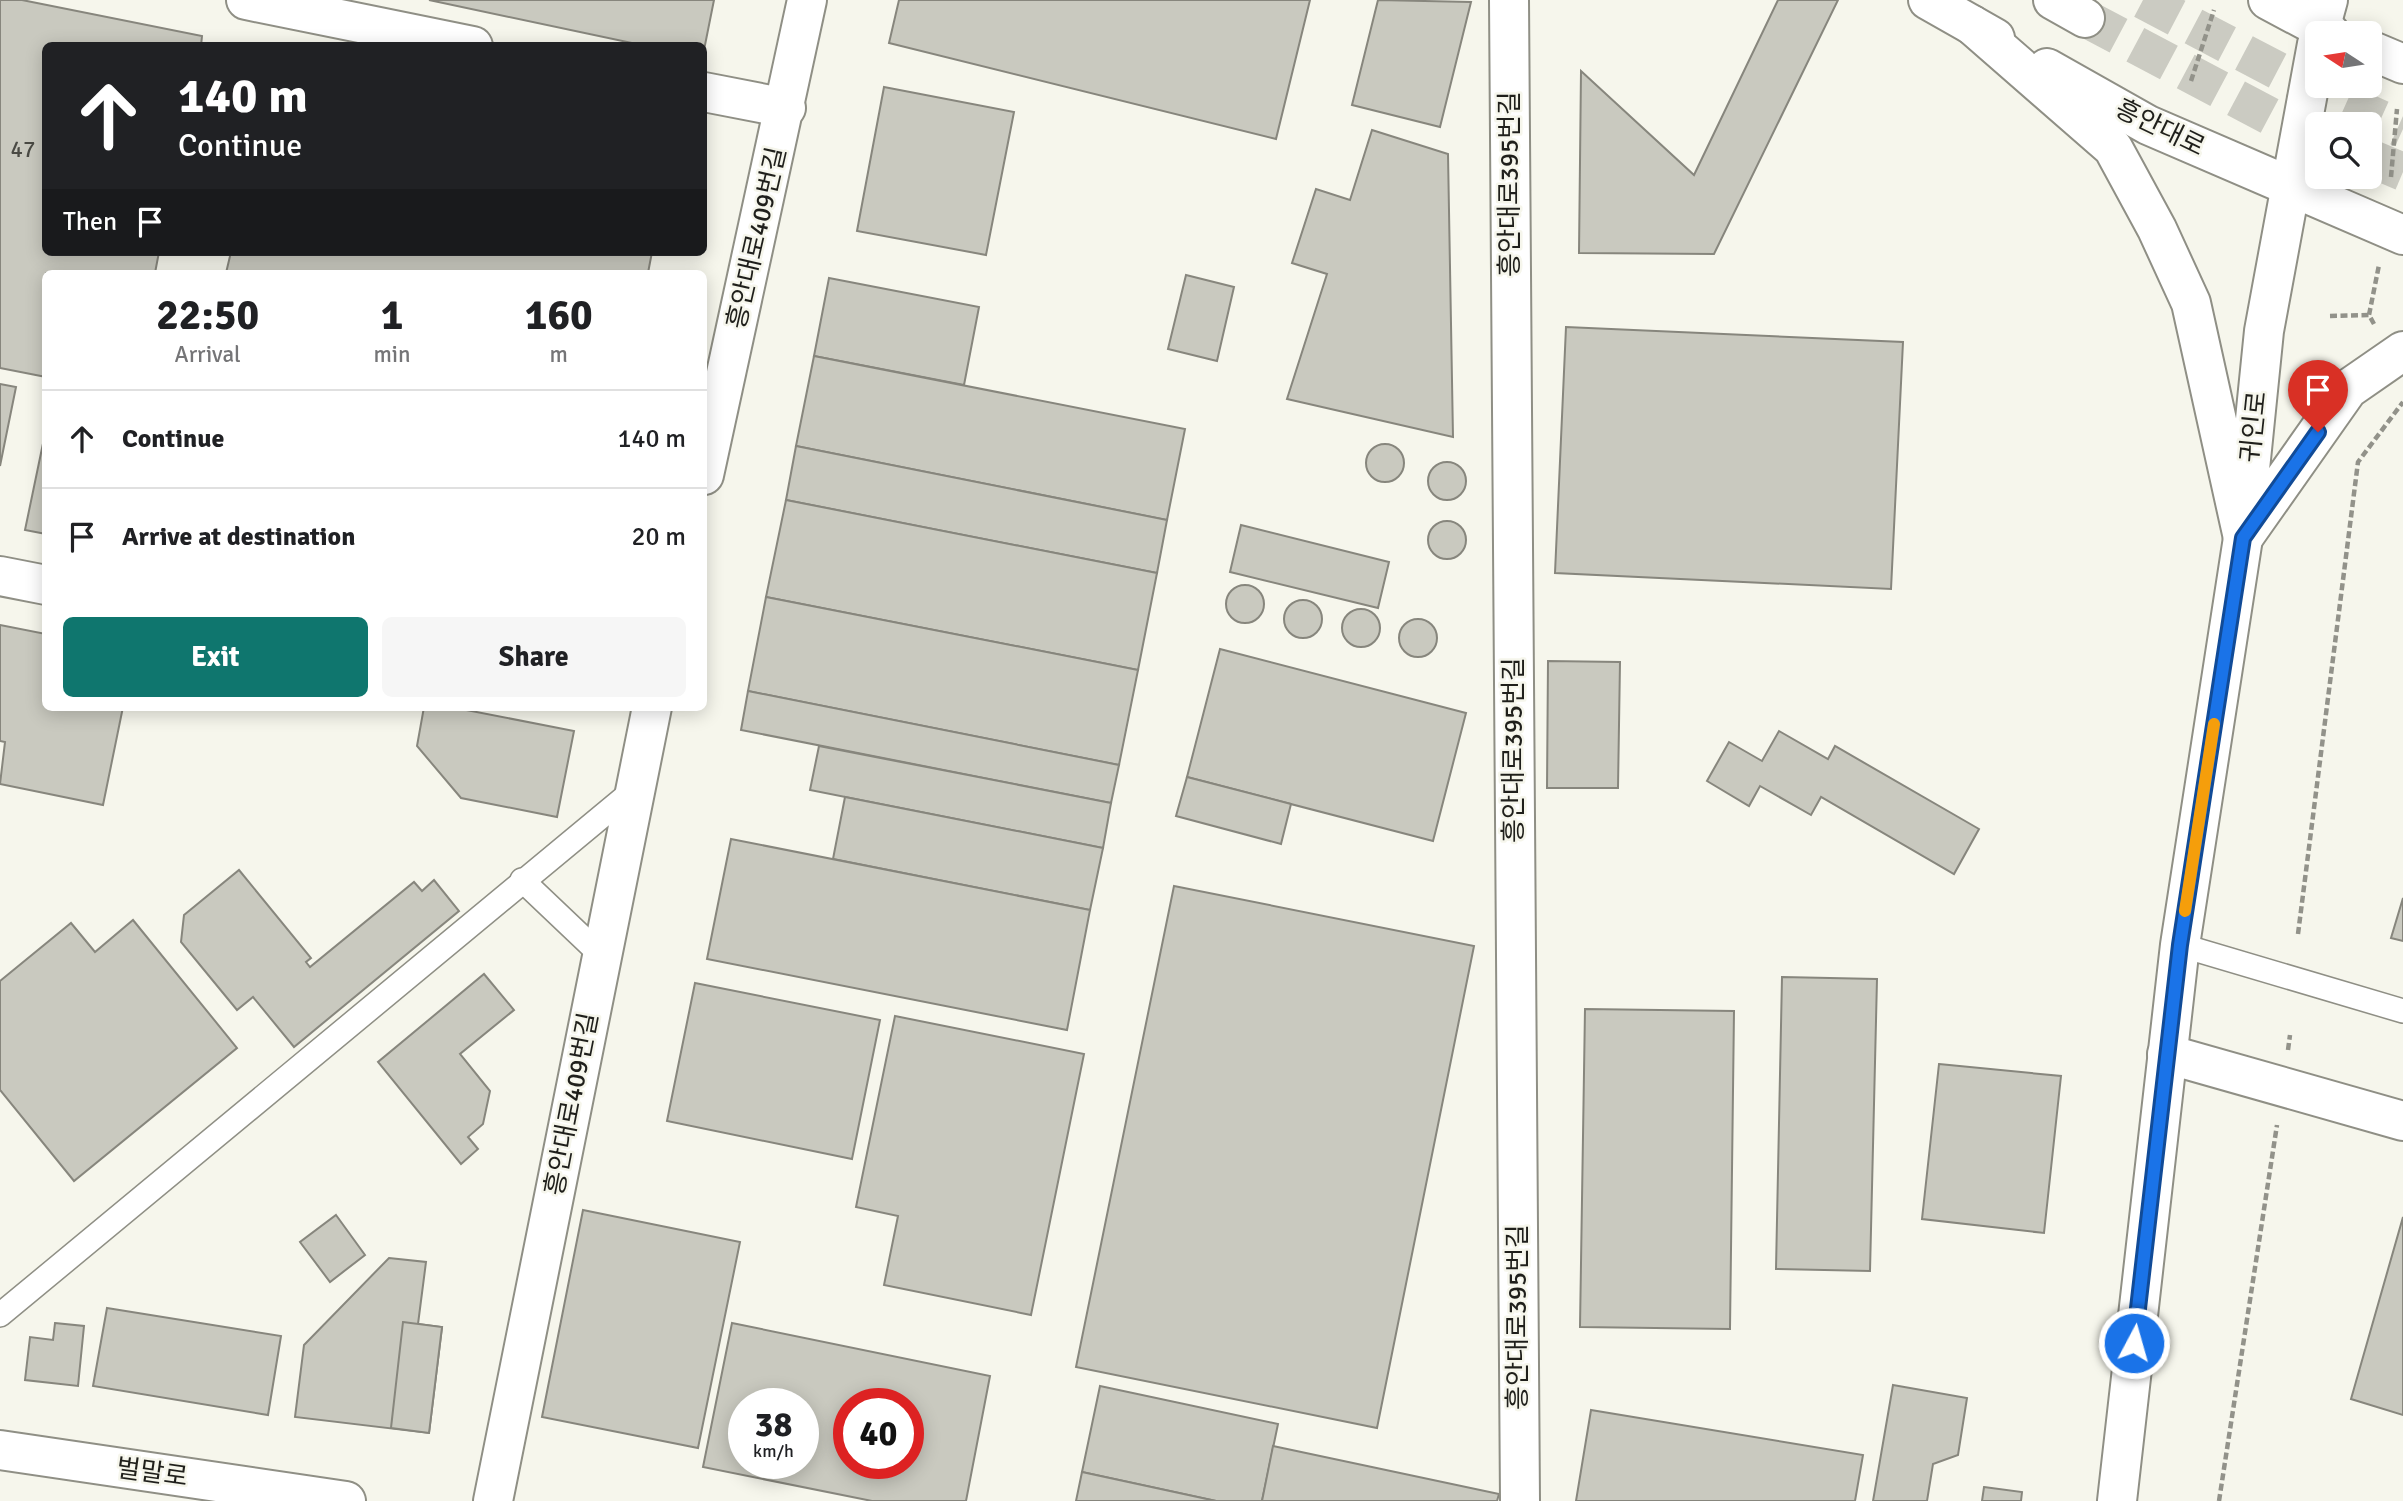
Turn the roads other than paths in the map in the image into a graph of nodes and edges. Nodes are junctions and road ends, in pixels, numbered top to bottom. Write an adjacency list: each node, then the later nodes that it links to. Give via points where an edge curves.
1 (246, 0): 8 (street)
2 (807, 0): 13 (street, 흥안대로409번길)
3 (1509, 0): 33 (street, 흥안대로395번길)
4 (1928, 0): 7 (street, 흥안대로)
5 (2267, 0): 6 (street)
6 (2309, 21)
7 (1972, 25): 14 (street, 흥안대로, via 2148,125); 18 (street, via 2113,148 2136,190 2191,303)
8 (453, 42)
9 (2382, 55): 10 (street)
10 (2403, 64)
11 (707, 93): 13 (street)
12 (2308, 98): 14 (street, 귀인로)
13 (786, 108): 17 (street, 흥안대로409번길)
14 (2290, 186): 15 (street, 흥안대로); 18 (street, 귀인로, via 2264,331)
15 (2391, 246)
16 (2392, 343): 18 (street, via 2348,389)
17 (707, 462)
18 (2243, 538): 24 (street, 귀인로)
19 (0, 576): 20 (street)
20 (42, 584)
21 (651, 711): 22 (street, 흥안대로409번길)
22 (636, 788): 23 (lane); 25 (street, 흥안대로409번길)
23 (522, 880): 25 (lane); 29 (lane)
24 (2180, 945): 26 (lane); 27 (street, 귀인로)
25 (602, 956): 32 (street, 흥안대로409번길)
26 (2403, 1011)
27 (2167, 1055): 28 (street); 34 (street, 귀인로)
28 (2403, 1121)
29 (0, 1315)
30 (0, 1451): 31 (street, 벌말로)
31 (346, 1501)
32 (493, 1501)
33 (1520, 1501)
34 (2117, 1501)

